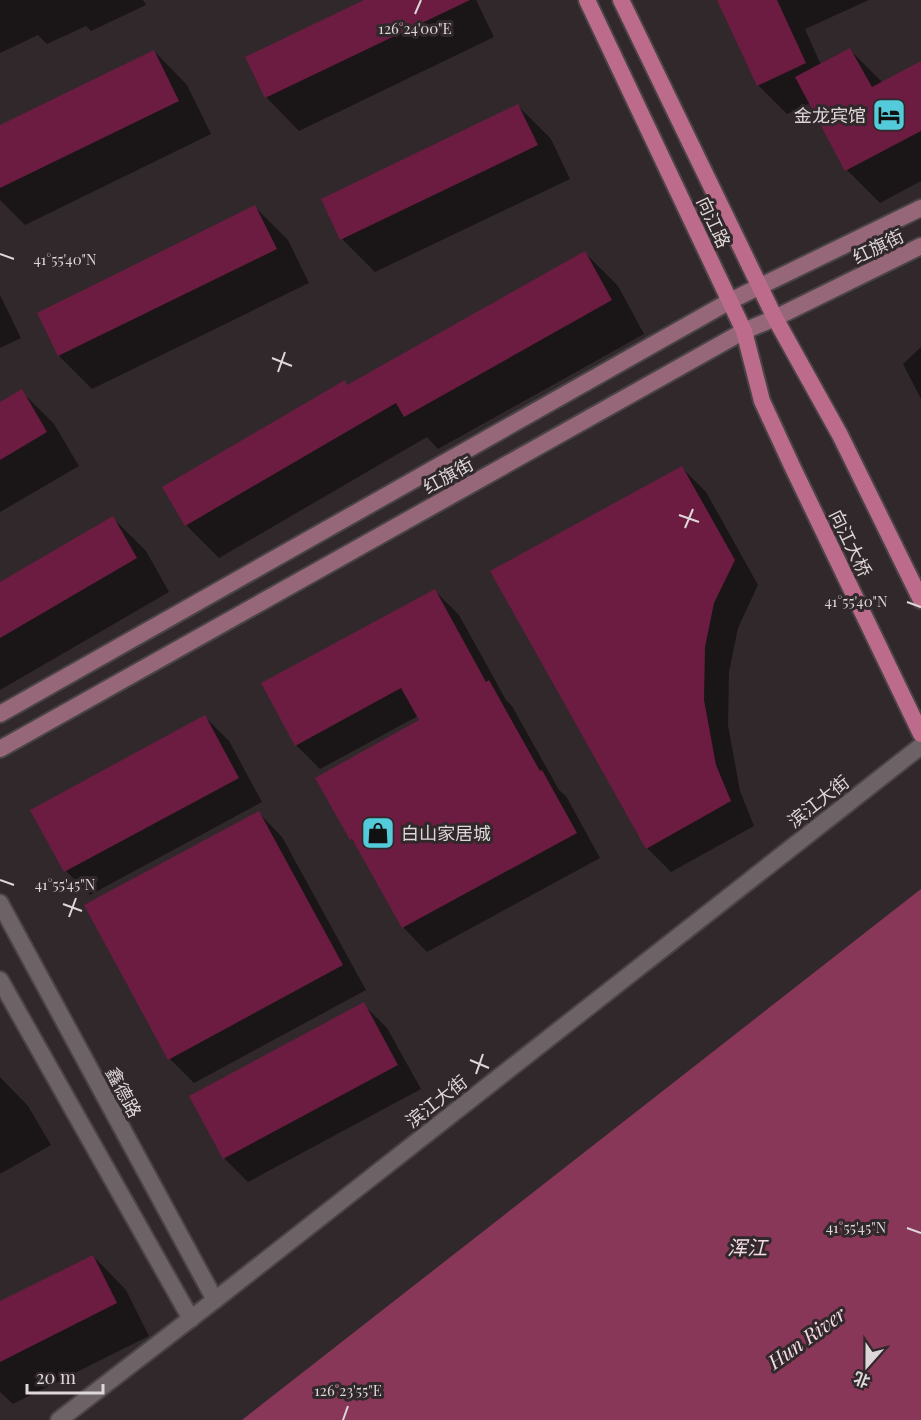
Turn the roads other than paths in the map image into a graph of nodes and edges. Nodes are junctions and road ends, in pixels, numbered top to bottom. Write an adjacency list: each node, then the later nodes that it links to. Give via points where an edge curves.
1 (587, 0): 6 (main road, 向江路)
2 (621, 0): 5 (main road, 向江路)
3 (921, 208): 5 (main road)
4 (921, 246): 7 (main road, 红旗街)
5 (760, 286): 6 (main road); 7 (main road, 向江路)
6 (730, 301): 8 (main road, 向江路); 11 (main road)
7 (775, 318): 8 (main road, 红旗街); 10 (main road, 向江路, via 840,435)
8 (744, 331): 9 (main road, 向江路, via 762,401); 14 (main road, 红旗街)
9 (792, 466): 12 (main road, 向江大桥)
10 (921, 600)
11 (0, 714)
12 (921, 734)
13 (921, 746): 17 (street, 滨江大街)
14 (0, 749)
15 (0, 903): 17 (street, 鑫德路)
16 (0, 980): 18 (street)
17 (215, 1300): 18 (street, 滨江大街)
18 (190, 1318): 19 (street, 滨江大街)
19 (59, 1420)

